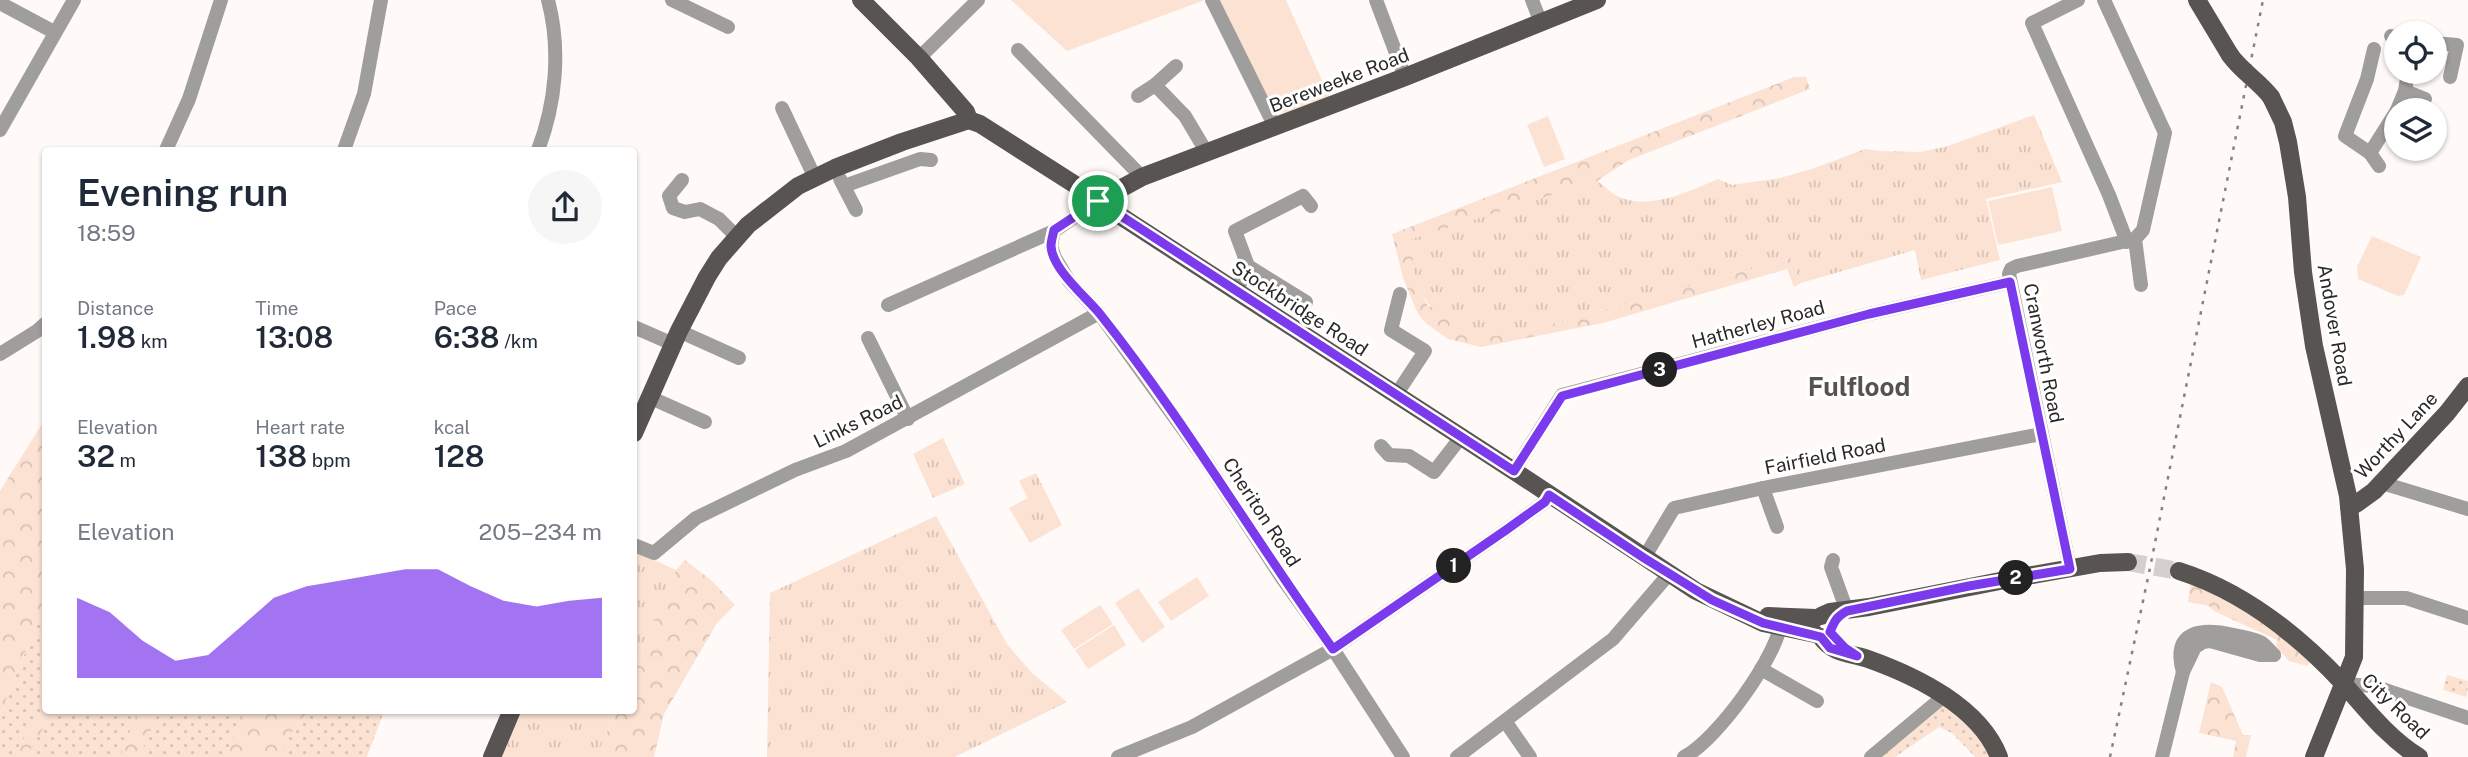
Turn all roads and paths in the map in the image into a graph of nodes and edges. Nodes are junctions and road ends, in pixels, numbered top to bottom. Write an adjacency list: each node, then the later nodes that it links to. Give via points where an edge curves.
1 (74, 0): 18 (street)
2 (221, 0): 37 (street)
3 (381, 0): 38 (street, via 364,93)
4 (548, 0): 39 (street, via 555,70 549,116)
5 (672, 0): 17 (street)
6 (861, 0): 22 (main road, Stockbridge Road)
7 (978, 0): 22 (street)
8 (1212, 0): 34 (street)
9 (1376, 0): 24 (street)
10 (1532, 0): 16 (street)
11 (1597, 0): 16 (main road, Bereweeke Road)
12 (2078, 0): 54 (street, via 2032,23)
13 (2104, 0): 54 (street, via 2165,134 2143,230)
14 (2197, 0): 82 (main road, Andover Road, bridge, via 2230,55 2261,84 2283,122 2297,197 2314,346)
15 (0, 3): 18 (street)
16 (1541, 23): 24 (main road, Bereweeke Road)
17 (728, 27)
18 (54, 32): 35 (street)
19 (2447, 44): 25 (street, via 2457,45)
20 (1018, 50): 45 (street)
21 (2374, 50): 41 (street, via 2345,136)
22 (919, 58): 33 (main road, Stockbridge Road)
23 (1177, 66): 27 (street)
24 (1405, 77): 34 (main road, Bereweeke Road)
25 (2450, 77)
26 (2406, 84): 28 (street)
27 (1156, 85): 29 (street); 40 (street, via 1185,116)
28 (2405, 90): 30 (street); 31 (street)
29 (1138, 96)
30 (2402, 98)
31 (2423, 98)
32 (782, 108): 46 (street)
33 (969, 120): 44 (main road); 49 (main road, Stockbridge Road)
34 (1275, 127): 40 (main road, Bereweeke Road)
35 (0, 130)
36 (2384, 131): 41 (street)
37 (167, 147)
38 (345, 147)
39 (539, 147)
40 (1207, 153): 45 (main road, Bereweeke Road)
41 (2370, 153): 43 (street)
42 (931, 160): 48 (street, via 920,159)
43 (2379, 166)
44 (835, 168): 46 (main road); 48 (street)
45 (1142, 177): 49 (main road, Bereweeke Road)
46 (815, 178): 53 (main road, via 770,206)
47 (682, 180): 53 (street, via 669,196 673,208 685,212 700,209)
48 (844, 186): 51 (street)
49 (1098, 201): 52 (street); 58 (main road, Stockbridge Road)
50 (1311, 206): 55 (street, via 1303,196 1236,231)
51 (856, 210)
52 (1054, 230): 61 (street); 62 (street, Cheriton Road, via 1051,246 1055,258)
53 (737, 237): 65 (main road, via 719,258)
54 (2131, 240): 56 (street, Cranworth Road, via 2017,266 2011,269); 57 (street)
55 (1248, 266): 58 (street); 60 (street)
56 (2010, 282): 75 (street, Cranworth Road); 78 (street, Hatherley Road, via 1869,314 1562,396)
57 (2140, 285)
58 (1236, 292): 70 (main road, Stockbridge Road)
59 (1400, 294): 70 (street, via 1391,330 1425,351)
60 (1306, 303)
61 (888, 305)
62 (1099, 313): 72 (street, Links Road); 97 (street, Cheriton Road)
63 (42, 327): 67 (street)
64 (637, 328): 65 (street)
65 (676, 337): 68 (street); 71 (main road)
66 (868, 338): 72 (street)
67 (0, 354)
68 (739, 358)
69 (2468, 386): 79 (main road, Worthy Lane)
70 (1396, 395): 76 (main road, Stockbridge Road)
71 (649, 397): 73 (street); 74 (main road)
72 (908, 419): 85 (street, Links Road, via 696,518 654,552)
73 (705, 422)
74 (637, 423)
75 (2041, 434): 80 (street, Fairfield Road); 89 (street, Cranworth Road)
76 (1461, 437): 77 (street, via 1434,472 1409,456 1389,455); 78 (main road, Stockbridge Road)
77 (1381, 446)
78 (1514, 471): 81 (main road, Stockbridge Road)
79 (2382, 483): 82 (main road, Worthy Lane); 83 (street)
80 (1763, 488): 84 (street); 86 (street, Fairfield Road, via 1674,508)
81 (1549, 495): 86 (main road, Stockbridge Road); 97 (street, via 1516,523)
82 (2349, 506): 92 (main road, Andover Road)
83 (2468, 509)
84 (1777, 527)
85 (637, 546)
86 (1644, 558): 91 (main road, Stockbridge Road)
87 (1833, 560): 93 (street, via 1831,567)
88 (2129, 562): 89 (main road, Stockbridge Road)
89 (2070, 569): 93 (main road, Stockbridge Road)
90 (2179, 571): 100 (main road, via 2249,603 2300,641)
91 (1669, 574): 95 (main road, Stockbridge Road, via 1747,615); 105 (street, via 1614,639)
92 (2356, 598): 94 (street, via 2406,598); 100 (main road, Andover Road, via 2354,657)
93 (1847, 611): 96 (main road, Stockbridge Road, via 1830,612)
94 (2468, 618)
95 (1782, 622): 96 (main road, Stockbridge Road); 98 (street)
96 (1822, 627): 101 (main road, via 1830,648 1920,681)
97 (1333, 649): 107 (street, via 1192,727); 108 (street, Cheriton Road)
98 (1761, 668): 102 (street); 111 (street, via 1723,723)
99 (2183, 672): 99 (street, via 2183,646 2191,635 2203,630 2258,641 2274,655 2203,642 2192,652); 114 (street)
100 (2344, 684): 104 (street, via 2373,686); 115 (main road, Andover Road); 116 (main road, City Road, via 2374,719)
101 (1944, 696): 112 (street); 113 (main road, via 1980,727)
102 (1817, 701)
103 (510, 714): 106 (main road)
104 (2468, 718)
105 (1505, 721): 109 (street); 110 (street)
106 (492, 757)
107 (1118, 757)
108 (1403, 757)
109 (1457, 757)
110 (1531, 757)
111 (1684, 757)
112 (1871, 757)
113 (2000, 757)
114 (2162, 757)
115 (2314, 757)
116 (2419, 757)

